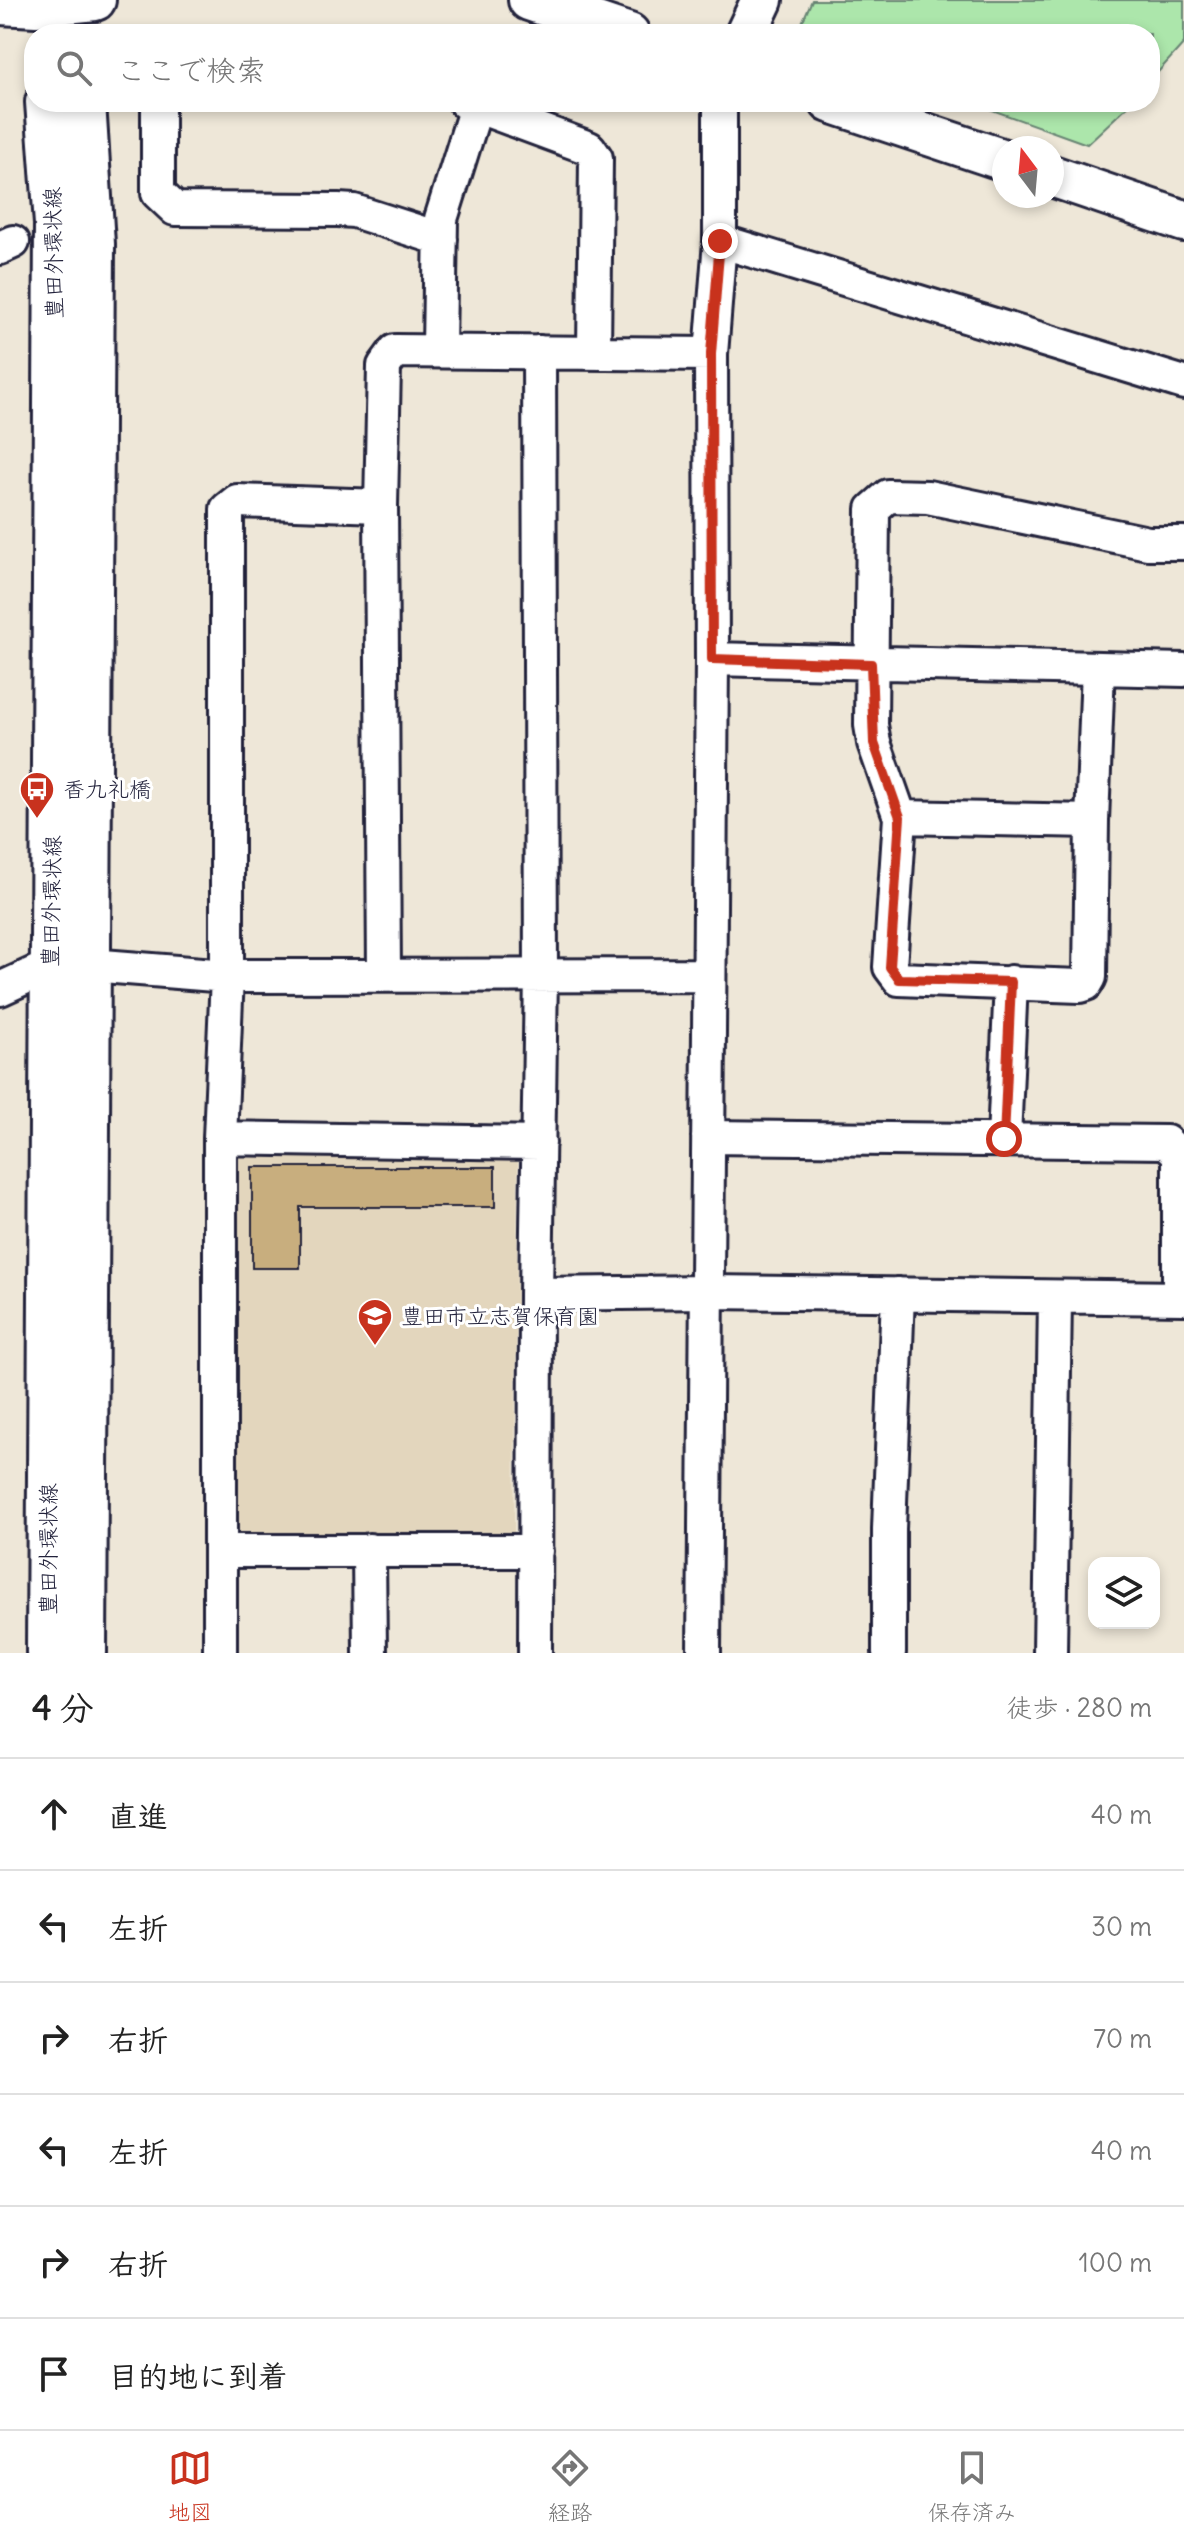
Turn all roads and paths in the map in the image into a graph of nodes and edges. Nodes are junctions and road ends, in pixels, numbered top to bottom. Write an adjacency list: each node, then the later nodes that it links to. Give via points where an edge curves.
1 (529, 0): 5 (street)
2 (762, 0): 6 (street)
3 (83, 9): 4 (street)
4 (28, 11)
5 (600, 24)
6 (751, 24)
7 (47, 112): 33 (street, 豊田外環状線, via 55,224)
8 (86, 112): 32 (street, 豊田外環状線, via 94,244)
9 (158, 112): 17 (street, via 158,193 175,209 346,210)
10 (469, 112): 17 (street, via 441,219)
11 (492, 112): 21 (street, via 589,148 596,158)
12 (720, 112): 18 (street)
13 (860, 112): 14 (street)
14 (992, 156)
15 (1064, 180): 16 (street)
16 (1184, 221)
17 (441, 239): 19 (street)
18 (720, 241): 22 (street); 23 (street)
19 (439, 349): 20 (street); 24 (street, via 395,351 384,366)
20 (539, 352): 21 (street); 34 (street)
21 (594, 352): 22 (street)
22 (711, 354): 26 (street)
23 (1184, 383)
24 (381, 506): 35 (street); 37 (street, via 237,501 227,509)
25 (1184, 543): 27 (street, via 1148,543 928,497 888,496 873,509)
26 (712, 659): 27 (street); 36 (street)
27 (871, 664): 28 (street); 30 (street, via 874,743)
28 (1098, 669): 29 (street); 31 (street)
29 (1184, 670)
30 (900, 817): 31 (street); 38 (street, via 890,967 894,974 899,979)
31 (1092, 821): 38 (street, via 1090,977 1080,986)
32 (90, 965): 37 (street); 53 (street, 豊田外環状線)
33 (50, 966): 39 (street); 52 (street, 豊田外環状線)
34 (541, 974): 35 (street); 36 (street); 43 (street)
35 (384, 975): 37 (street)
36 (709, 975): 40 (street)
37 (227, 976): 41 (street)
38 (1011, 982): 42 (street)
39 (0, 989)
40 (708, 1137): 42 (street); 44 (street)
41 (220, 1138): 43 (street); 50 (street)
42 (1004, 1139): 48 (street, via 1166,1142 1173,1148 1179,1154)
43 (539, 1143): 45 (street)
44 (708, 1292): 45 (street); 46 (street); 57 (street)
45 (536, 1294): 51 (street)
46 (898, 1294): 47 (street); 58 (street)
47 (1055, 1298): 48 (street); 59 (street)
48 (1181, 1298)
49 (369, 1550): 50 (street); 51 (street); 55 (street)
50 (220, 1551): 54 (street)
51 (536, 1551): 56 (street)
52 (47, 1653)
53 (86, 1653)
54 (220, 1653)
55 (370, 1653)
56 (535, 1653)
57 (704, 1653)
58 (889, 1653)
59 (1050, 1653)

